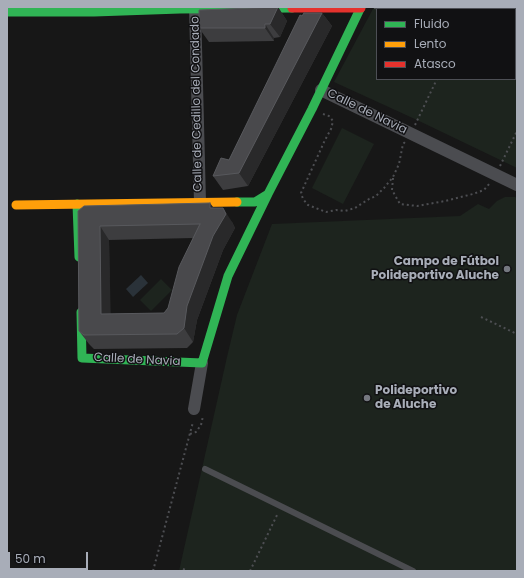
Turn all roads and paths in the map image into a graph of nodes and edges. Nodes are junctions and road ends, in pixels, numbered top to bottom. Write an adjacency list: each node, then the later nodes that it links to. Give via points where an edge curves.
1 (195, 8): 2 (street); 4 (street); 15 (street, Calle de Cedillo del Condado)
2 (294, 8): 3 (street)
3 (361, 8): 7 (street)
4 (94, 9): 5 (street)
5 (7, 12)
6 (436, 80): 10 (path)
7 (321, 90): 8 (street, Calle de Navia); 10 (street, Calle de Navia)
8 (312, 109): 12 (path, via 329,116 333,121 300,193 308,205 326,212 356,208 376,196); 14 (street, Calle de Navia)
9 (517, 131): 11 (path)
10 (410, 133): 11 (street, Calle de Navia); 12 (path, via 403,144)
11 (496, 174): 12 (path, via 484,190 417,206 400,204 392,190); 13 (street, Calle de Navia)
12 (393, 177)
13 (517, 185)
14 (268, 194): 15 (street, via 255,202); 22 (street, Calle de Navia, via 228,276)
15 (200, 202): 16 (street)
16 (77, 204): 17 (street); 18 (street)
17 (16, 205)
18 (79, 265)
19 (81, 304): 22 (street, Calle de Navia, via 82,358)
20 (482, 317): 21 (path)
21 (517, 334)
22 (202, 364): 23 (street, Calle de Navia)
23 (194, 409)
24 (193, 422): 28 (path)
25 (205, 470): 26 (lane)
26 (281, 507): 30 (path); 31 (lane)
27 (183, 569): 29 (path)
28 (153, 571)
29 (188, 571)
30 (250, 571)
31 (413, 571)

